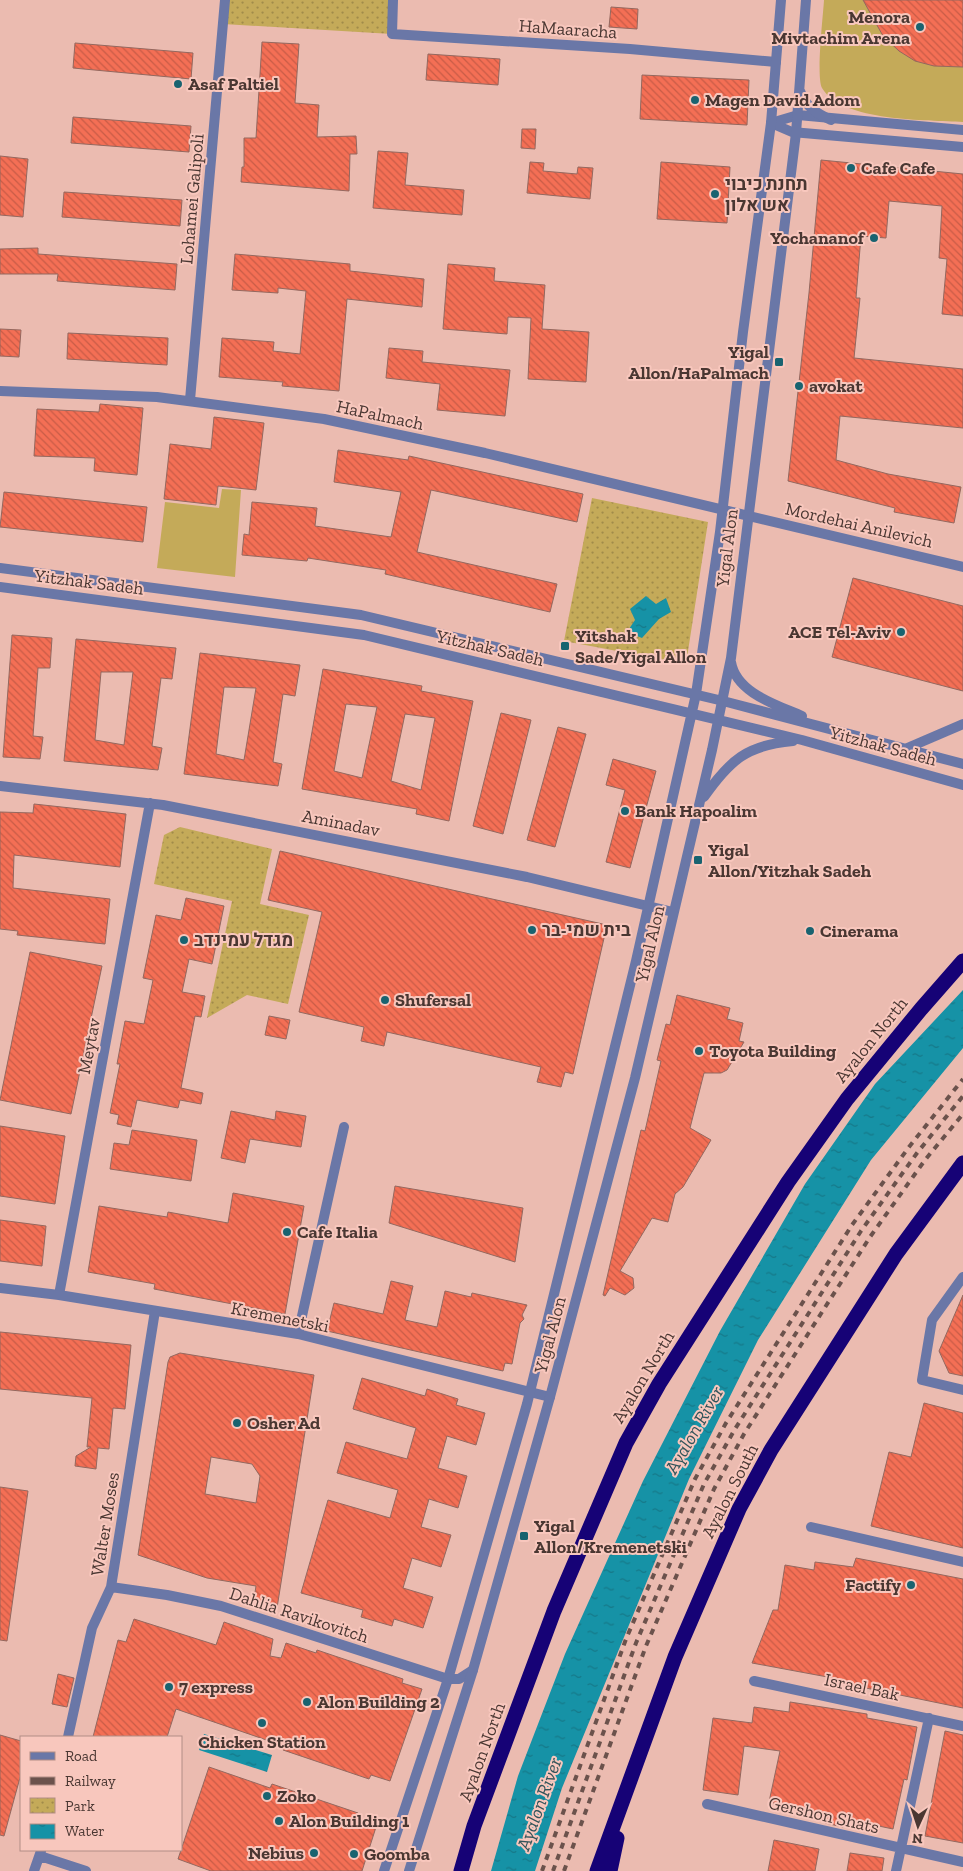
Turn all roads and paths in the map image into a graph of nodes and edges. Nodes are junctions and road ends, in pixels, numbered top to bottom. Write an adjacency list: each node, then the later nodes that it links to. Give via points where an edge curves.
1 (225, 0): 14 (street, Lohamei Galipoli)
2 (393, 0): 5 (street, HaMaaracha, via 392,34)
3 (781, 0): 5 (street, Yigal Alon)
4 (806, 0): 6 (street, Yigal Alon)
5 (776, 62): 9 (street, Yigal Alon)
6 (800, 89): 7 (street, Yigal Alon); 8 (street, via 812,110)
7 (798, 115): 8 (street); 9 (street); 11 (street, Yigal Alon)
8 (831, 120): 10 (street)
9 (771, 123): 11 (street); 15 (street, Yigal Alon)
10 (963, 130)
11 (796, 133): 12 (street); 16 (street, Yigal Alon)
12 (963, 147)
13 (0, 391): 14 (street, HaPalmach)
14 (190, 400): 15 (street, HaPalmach, via 324,419 485,453)
15 (723, 510): 16 (street, HaPalmach); 21 (street, Yigal Alon)
16 (747, 515): 17 (street, Mordehai Anilevich); 20 (street, Yigal Alon)
17 (963, 567)
18 (0, 568): 21 (street, Yitzhak Sadeh, via 361,615)
19 (0, 587): 23 (street, Yitzhak Sadeh, via 364,635)
20 (731, 658): 22 (street, Yigal Alon); 26 (street, via 736,676 748,689 772,703)
21 (696, 694): 22 (street, Yitzhak Sadeh); 23 (street, Yigal Alon)
22 (723, 701): 24 (street, Yigal Alon); 26 (street, Yitzhak Sadeh)
23 (692, 713): 24 (street, Yitzhak Sadeh); 34 (street, Yigal Alon)
24 (719, 720): 27 (street, Yitzhak Sadeh); 32 (street, Yigal Alon)
25 (963, 724): 28 (street)
26 (838, 730): 28 (street, Yitzhak Sadeh)
27 (802, 740): 30 (street, Yitzhak Sadeh); 32 (street, via 767,744 749,751 725,770)
28 (905, 749): 29 (street, Yitzhak Sadeh)
29 (963, 764)
30 (963, 785)
31 (0, 786): 33 (street, Aminadav)
32 (700, 802): 35 (street, Yigal Alon)
33 (150, 803): 34 (street, Aminadav, via 408,852); 41 (street, Meytav)
34 (649, 905): 35 (street, Aminadav); 45 (street, Yigal Alon)
35 (673, 912): 46 (street, Yigal Alon, via 635,1078)
36 (963, 961): 65 (highway, Ayalon North, via 853,1092 788,1182 659,1384 626,1443 554,1611)
37 (344, 1127): 43 (street)
38 (963, 1163): 56 (highway, Ayalon South, via 896,1254 751,1486 730,1527 688,1628)
39 (963, 1277): 44 (street, via 932,1320 922,1380)
40 (0, 1288): 41 (street, Kremenetski)
41 (59, 1295): 42 (street, Kremenetski)
42 (155, 1311): 43 (street, Kremenetski); 49 (street, Walter Moses)
43 (298, 1334): 45 (street, Kremenetski)
44 (963, 1390)
45 (530, 1394): 46 (street, Kremenetski); 51 (street, Yigal Alon)
46 (550, 1397): 50 (street, Yigal Alon)
47 (811, 1527): 48 (street)
48 (963, 1562)
49 (111, 1587): 51 (street, Dahlia Ravikovitch, via 220,1606); 55 (street, Walter Moses, via 92,1628)
50 (473, 1670): 51 (street, via 459,1679); 64 (street, Yigal Alon)
51 (448, 1679): 63 (street, Yigal Alon)
52 (754, 1681): 53 (street, Israel Bak)
53 (930, 1718): 54 (street, Israel Bak); 58 (street)
54 (963, 1726)
55 (68, 1735)
56 (625, 1794): 66 (highway, Ayalon South); 67 (highway)
57 (706, 1804): 58 (street, Gershon Shats)
58 (901, 1849): 60 (street, Gershon Shats); 68 (street)
59 (40, 1853): 61 (street); 62 (street)
60 (963, 1862)
61 (34, 1871)
62 (86, 1871)
63 (384, 1871)
64 (410, 1871)
65 (460, 1871)
66 (597, 1871)
67 (610, 1871)
68 (896, 1871)

